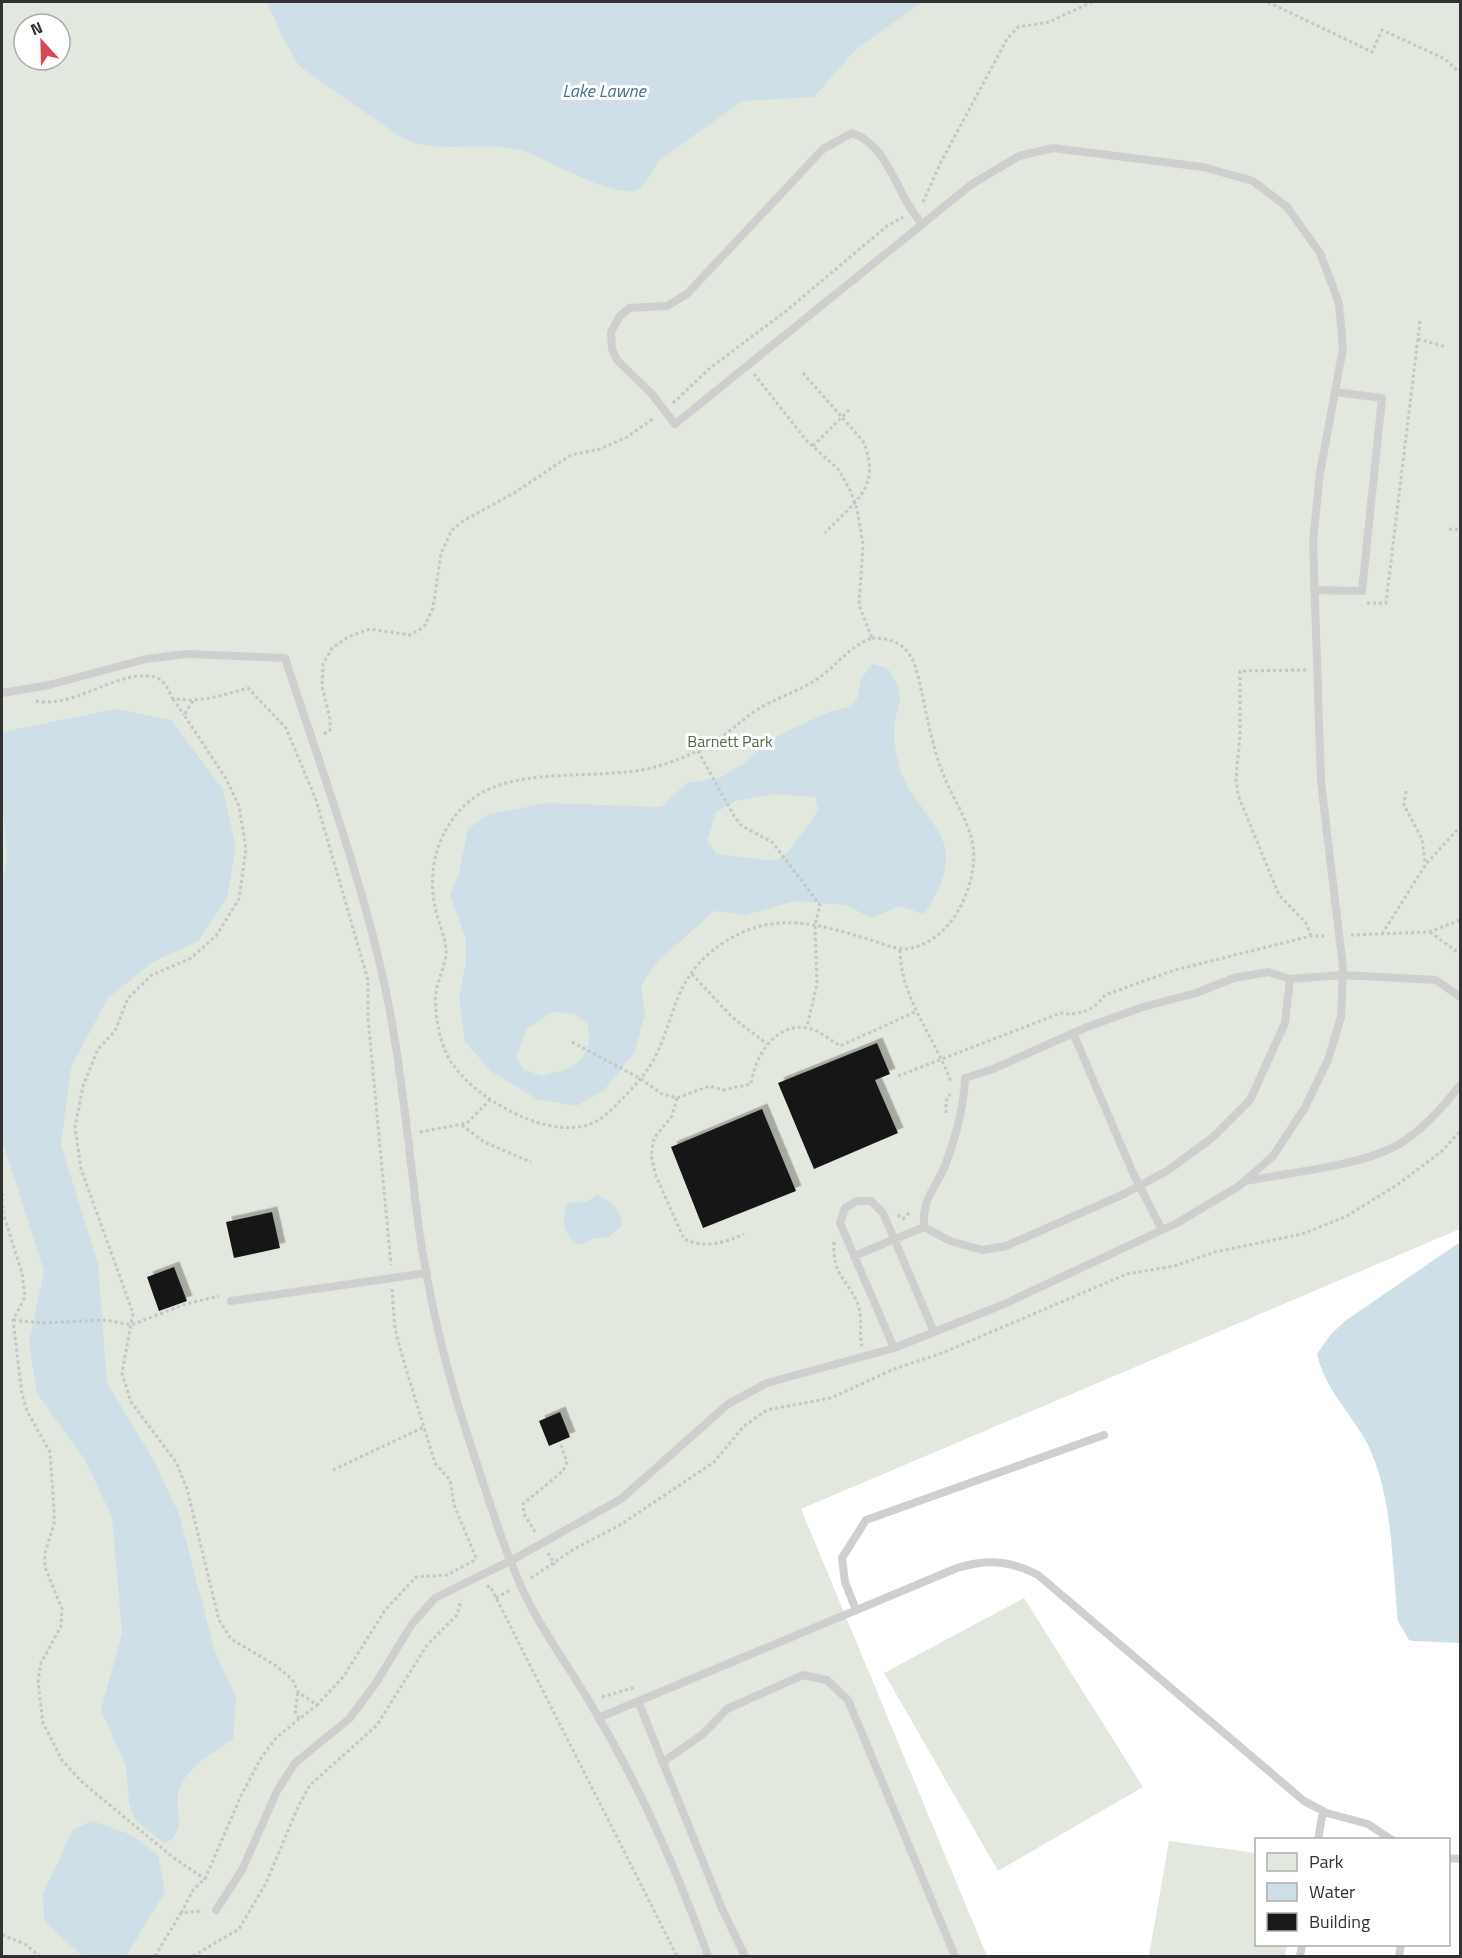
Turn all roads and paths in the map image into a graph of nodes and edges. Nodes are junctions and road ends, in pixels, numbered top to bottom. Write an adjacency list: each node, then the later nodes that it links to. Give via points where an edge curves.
1 (1092, 2): 4 (path, via 1049,22 1018,27 1007,39 922,203)
2 (1268, 2): 3 (path, via 1372,52 1382,30 1445,59)
3 (1461, 73)
4 (912, 212): 5 (lane); 9 (path, via 887,226); 14 (lane, via 879,151 866,137 852,133 824,149 687,294 667,306 629,308 620,316 611,332 612,350)
5 (922, 224): 10 (lane); 12 (lane, via 972,184 1019,156 1053,148 1203,167 1253,181 1287,207 1320,253 1340,303 1342,348)
6 (1420, 321): 7 (path)
7 (1418, 339): 8 (path); 22 (path, via 1386,603)
8 (1446, 347)
9 (735, 350): 10 (path); 14 (path)
10 (747, 365): 14 (lane, via 675,424); 16 (path)
11 (803, 373): 15 (path)
12 (1335, 392): 21 (lane, via 1312,541); 21 (lane, via 1382,398 1362,591)
13 (849, 410): 15 (path)
14 (665, 411): 30 (path, via 627,437 600,449 571,455 452,530 441,554 433,608 424,627 410,635 370,629 332,648 323,664 322,686 330,730)
15 (843, 417): 16 (path); 17 (path, via 868,452 868,481 864,495)
16 (813, 446): 17 (path, via 838,469)
17 (855, 504): 20 (path); 23 (path, via 864,545 858,605)
18 (1449, 529): 19 (path)
19 (1461, 530)
20 (825, 534)
21 (1314, 590): 24 (lane)
22 (1362, 603)
23 (872, 638): 32 (path, via 855,645 806,686 763,706); 40 (path, via 898,643 909,652 943,774 973,847 969,887 952,922 937,936)
24 (1317, 670): 39 (path, via 1240,671 1236,779 1238,795 1279,895 1306,922); 43 (lane, via 1321,782)
25 (2, 693): 30 (lane, via 146,659 186,654 285,658)
26 (172, 698): 27 (path, via 166,684 152,676 123,680 50,704); 28 (path); 29 (path)
27 (34, 701)
28 (193, 701): 29 (path); 31 (path, via 248,688 286,728)
29 (184, 715): 75 (path, via 225,777 239,806 246,849 239,899 216,936 191,958 152,975 128,998 115,1031 98,1049 83,1086 75,1127 81,1169 129,1298)
30 (312, 740): 31 (path); 58 (lane, via 372,934 392,1021)
31 (295, 746): 72 (path, via 315,800 368,980 368,1018)
32 (698, 751): 36 (path, via 734,816 742,826 772,842 820,905); 54 (path, via 675,761 620,774 553,774 489,789 465,805 446,827 435,856 431,887 446,953 435,992 437,1019 452,1064)
33 (1406, 791): 35 (path, via 1404,805 1422,839)
34 (1461, 827): 35 (path)
35 (1426, 864): 38 (path)
36 (815, 925): 40 (path); 42 (path, via 773,922 749,929 726,940 701,960); 47 (path, via 817,984)
37 (1430, 932): 41 (path)
38 (1382, 934)
39 (1311, 936)
40 (900, 949): 46 (path, via 901,969)
41 (1461, 954)
42 (692, 974): 50 (path, via 732,1017); 51 (path, via 679,990 664,1036)
43 (1342, 975): 44 (lane); 45 (lane, via 1436,980); 60 (lane, via 1341,1017 1328,1060 1304,1109 1273,1156)
44 (1290, 979): 48 (lane, via 1268,972 1234,978); 61 (lane, via 1285,1023 1250,1100 1212,1138 1167,1171)
45 (1461, 996)
46 (915, 1012): 47 (path, via 840,1046); 55 (path, via 943,1059 953,1087 946,1101)
47 (807, 1027): 50 (path, via 793,1028)
48 (1073, 1033): 61 (lane); 65 (lane, via 965,1078 960,1116 946,1165 924,1204)
49 (572, 1042): 51 (path)
50 (767, 1044): 53 (path, via 758,1057 751,1084 723,1090 710,1086)
51 (641, 1079): 53 (path, via 662,1094); 54 (path, via 594,1123 571,1127 543,1124)
52 (1461, 1085): 60 (lane, via 1440,1111 1402,1142 1372,1157)
53 (677, 1098): 67 (path, via 672,1116 654,1138 651,1155 656,1176 684,1239 696,1244 716,1244)
54 (490, 1100): 56 (path)
55 (945, 1123)
56 (462, 1125): 58 (path); 59 (path, via 484,1142)
57 (1461, 1131): 86 (path, via 1424,1165 1345,1217 1302,1234 1127,1274 831,1398 768,1410 744,1426 714,1462)
58 (409, 1133): 71 (lane)
59 (531, 1162)
60 (1245, 1181): 66 (lane)
61 (1140, 1185): 65 (lane, via 1006,1246 982,1250 950,1241); 66 (lane)
62 (2, 1193): 74 (path, via 3,1213 25,1297)
63 (915, 1202): 64 (path, via 903,1219)
64 (895, 1213)
65 (924, 1227): 69 (lane)
66 (1162, 1230): 76 (lane, via 1002,1305)
67 (744, 1234)
68 (833, 1236): 78 (path, via 839,1276 860,1311)
69 (894, 1239): 70 (lane); 70 (lane, via 883,1213 872,1201 857,1201 845,1208 840,1223); 76 (lane)
70 (854, 1256): 77 (lane)
71 (427, 1273): 72 (lane); 85 (lane, via 468,1437)
72 (392, 1278): 73 (lane); 79 (path, via 395,1329)
73 (230, 1297): 75 (path, via 186,1304)
74 (13, 1320): 75 (path, via 106,1320); 105 (path, via 22,1394 50,1452 54,1524 45,1567 62,1609 61,1626 41,1663 38,1682 43,1723 62,1760 83,1783)
75 (131, 1325): 95 (path, via 122,1373 131,1402 176,1462 187,1489 219,1620 231,1639 275,1665 292,1679)
76 (934, 1332): 77 (lane)
77 (894, 1348): 78 (lane)
78 (864, 1356): 83 (lane, via 767,1383 728,1404 621,1499)
79 (424, 1427): 82 (path); 84 (path, via 435,1463 450,1480 454,1505)
80 (1104, 1435): 93 (lane, via 866,1520 842,1558 845,1582)
81 (561, 1445): 83 (path, via 567,1462 563,1471 523,1504 524,1514)
82 (333, 1470)
83 (542, 1543): 85 (lane); 86 (path)
84 (477, 1559): 87 (path); 98 (path, via 447,1575 416,1577 385,1610 344,1676)
85 (512, 1560): 87 (lane); 88 (lane)
86 (555, 1564): 88 (path)
87 (483, 1574): 89 (path); 106 (lane, via 435,1598 412,1624 349,1719 295,1763 277,1791 242,1870)
88 (521, 1584): 92 (path); 97 (lane)
89 (490, 1586): 90 (path); 92 (path)
90 (483, 1587)
91 (464, 1594): 111 (path, via 458,1615 427,1646 377,1725 310,1785 266,1883 239,1929)
92 (496, 1598): 112 (path)
93 (856, 1610): 96 (lane); 102 (lane, via 974,1563 998,1561 1022,1566 1038,1575 1304,1802)
94 (640, 1686): 97 (path)
95 (298, 1692): 98 (path); 100 (path, via 294,1701)
96 (638, 1701): 99 (lane); 101 (lane)
97 (589, 1702): 99 (lane)
98 (317, 1705): 100 (path)
99 (598, 1718): 113 (lane, via 666,1848)
100 (299, 1719): 105 (path, via 276,1738 261,1758)
101 (663, 1762): 114 (lane); 115 (lane, via 703,1734 727,1708 803,1676 827,1680 848,1700)
102 (1323, 1811): 103 (lane); 104 (lane, via 1368,1824)
103 (1318, 1838)
104 (1390, 1838)
105 (205, 1879): 107 (path, via 193,1890)
106 (216, 1910): 107 (path)
107 (181, 1912): 110 (path)
108 (2, 1935): 109 (path, via 26,1944)
109 (39, 1956)
110 (156, 1956)
111 (193, 1956)
112 (677, 1956)
113 (708, 1956)
114 (745, 1956)
115 (955, 1956)

